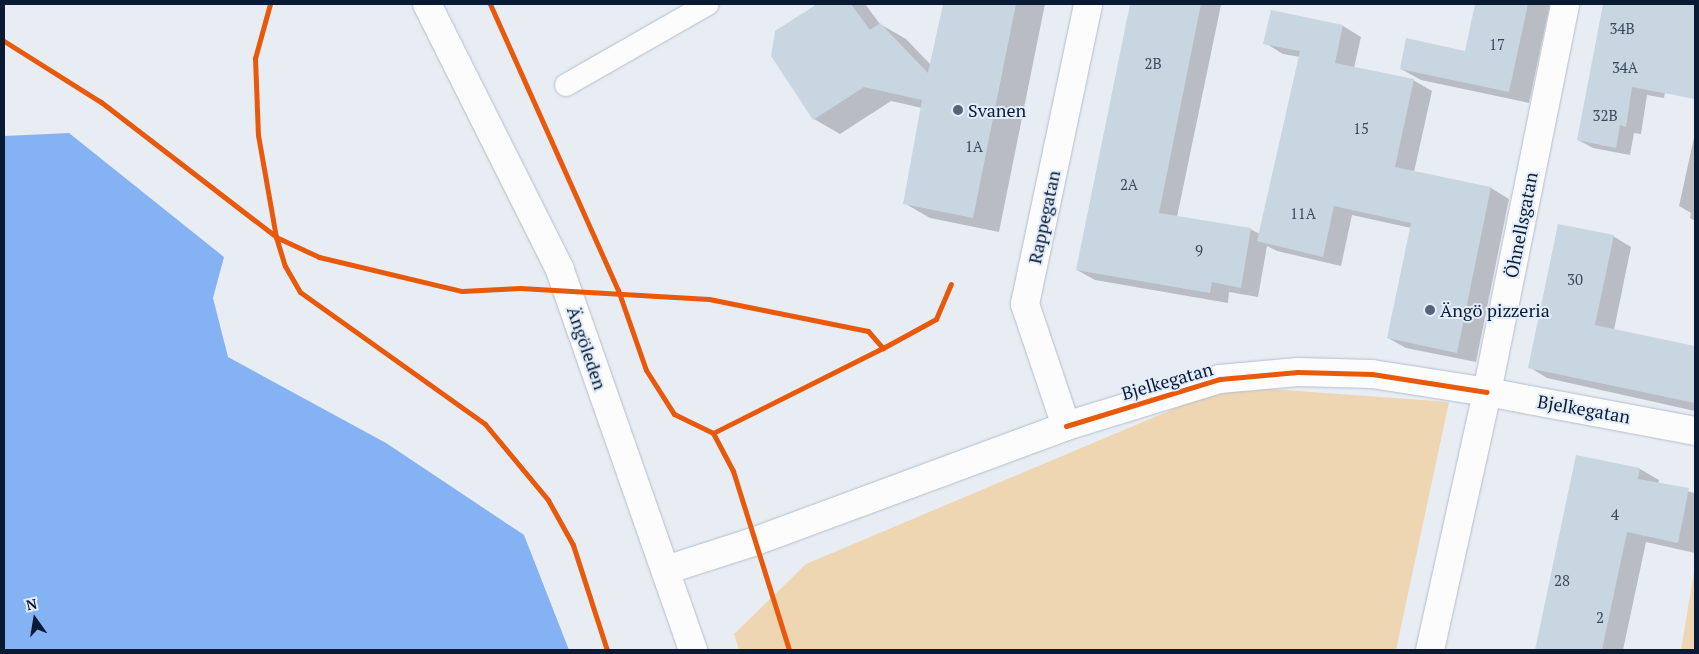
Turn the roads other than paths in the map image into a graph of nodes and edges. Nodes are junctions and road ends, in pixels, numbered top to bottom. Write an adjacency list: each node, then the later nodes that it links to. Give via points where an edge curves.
1 (427, 4): 9 (street, Ängöleden, via 560,270)
2 (708, 4): 5 (lane)
3 (1088, 4): 7 (street, Rappegatan, via 1026,304)
4 (1565, 4): 6 (street, Öhnellsgatan)
5 (566, 85)
6 (1487, 392): 7 (street, Bjelkegatan, via 1372,374 1298,372 1220,379); 8 (street, Bjelkegatan); 11 (street, Öhnellsgatan)
7 (1066, 426): 9 (street, Bjelkegatan, via 753,542)
8 (1695, 431)
9 (666, 570): 10 (street, Ängöleden)
10 (693, 650)
11 (1430, 650)

